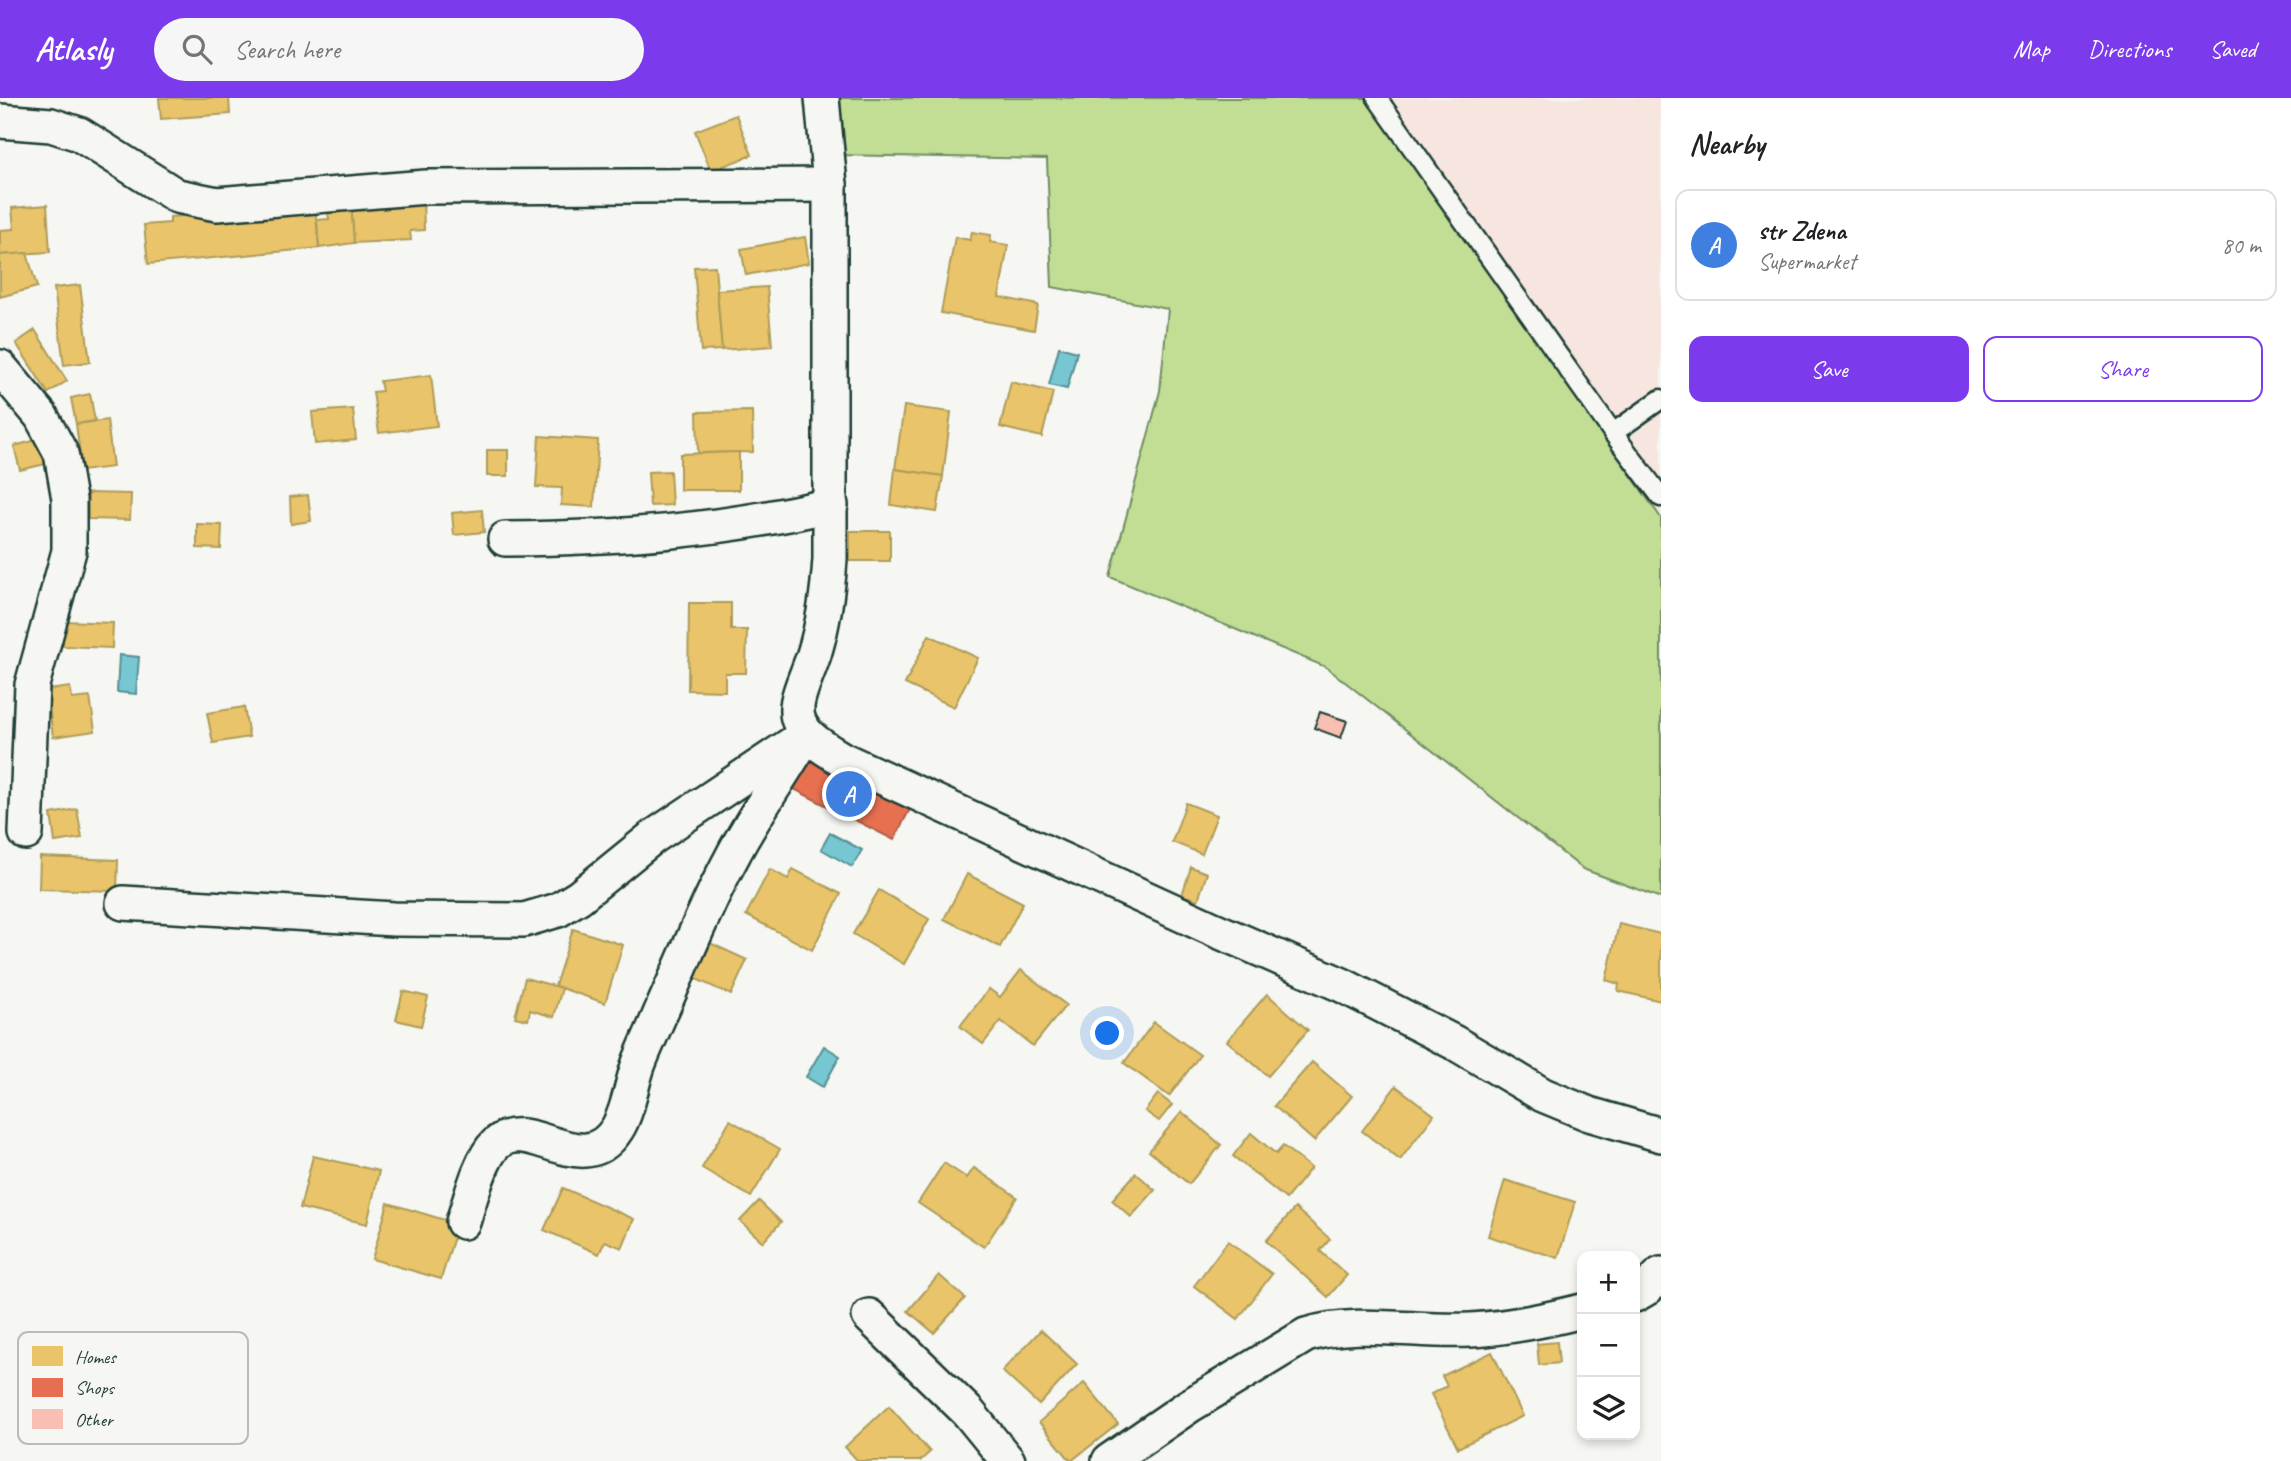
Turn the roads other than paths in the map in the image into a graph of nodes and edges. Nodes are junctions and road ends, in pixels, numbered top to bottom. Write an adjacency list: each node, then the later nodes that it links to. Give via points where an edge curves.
1 (822, 98): 4 (street)
2 (1377, 98): 7 (lane)
3 (0, 121): 4 (street, via 51,125 79,134 177,196 217,204 426,187)
4 (830, 184): 9 (street)
5 (0, 367): 12 (street, via 41,416 61,453 69,499 69,551 32,685)
6 (1661, 398): 7 (lane)
7 (1613, 433): 8 (lane)
8 (1661, 497)
9 (831, 505): 10 (street, via 716,527 599,538); 11 (street, via 827,601 796,709)
10 (505, 539)
11 (807, 734): 13 (street, via 653,836 579,897 524,920 394,919); 14 (street, via 842,759 1342,985 1543,1094 1588,1114); 15 (street, via 731,858 639,1063 618,1127 607,1141 577,1151 527,1136 496,1143 486,1157)
12 (26, 833)
13 (124, 903)
14 (1661, 1135)
15 (463, 1222)
16 (1661, 1274): 17 (street)
17 (1640, 1292)
18 (1577, 1312): 21 (street, via 1529,1324 1472,1330 1351,1327 1306,1335)
19 (869, 1317): 20 (street, via 968,1412)
20 (1008, 1461)
21 (1109, 1461)

